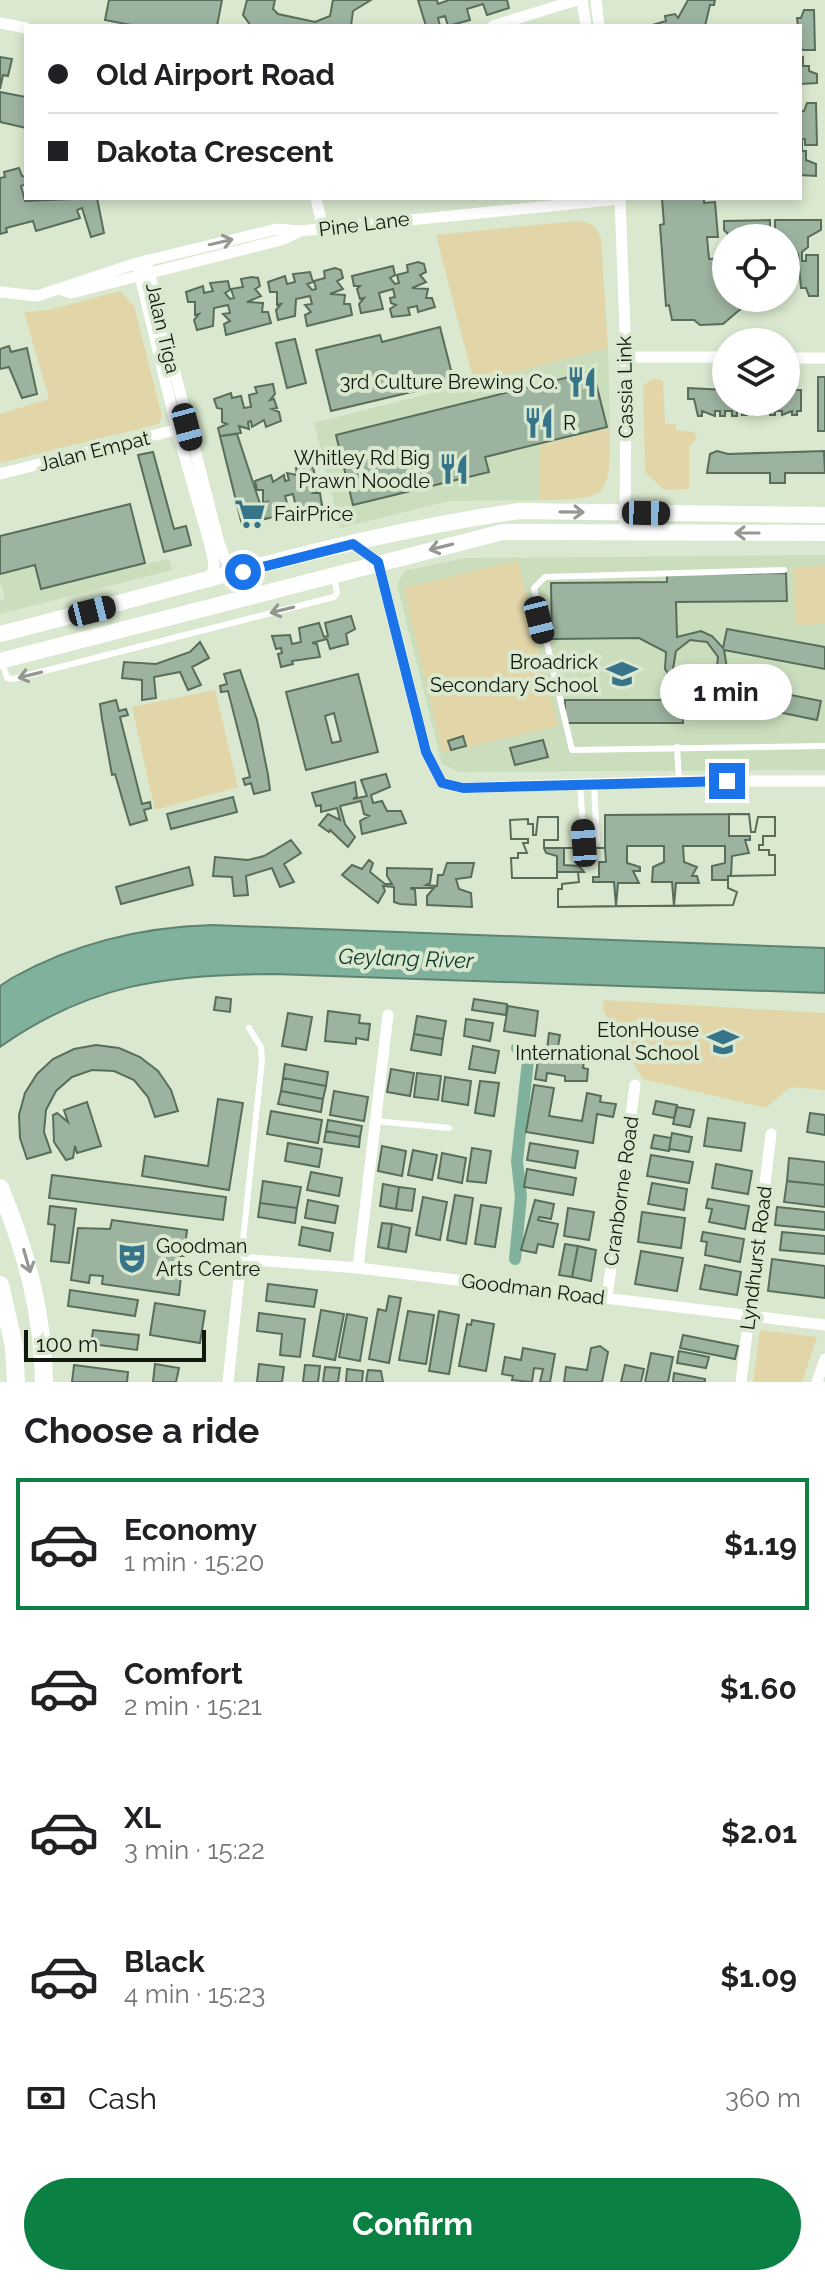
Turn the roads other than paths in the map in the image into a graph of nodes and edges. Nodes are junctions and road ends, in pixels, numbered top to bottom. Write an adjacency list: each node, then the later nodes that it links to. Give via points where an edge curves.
1 (580, 0): 4 (street); 5 (street)
2 (596, 0): 6 (street)
3 (0, 23): 7 (street)
4 (499, 24)
5 (586, 24)
6 (599, 24)
7 (24, 28)
8 (316, 200): 11 (street)
9 (596, 200): 11 (street, Pine Lane)
10 (615, 200): 14 (street, Cassia Link)
11 (323, 229): 12 (street, Pine Lane)
12 (143, 267): 13 (street, Pine Lane, via 71,293); 18 (street, Jalan Tiga)
13 (0, 292)
14 (626, 357): 15 (street); 20 (street, Cassia Link)
15 (712, 357)
16 (800, 358): 17 (street)
17 (825, 358)
18 (182, 428): 19 (street, Jalan Empat); 27 (street, Jalan Tiga, via 226,561); 28 (street, Jalan Tiga, via 214,564)
19 (0, 474)
20 (626, 514): 21 (main road); 22 (street, Cassia Link); 24 (main road, one-way to 20, via 519,511)
21 (825, 515)
22 (625, 533): 23 (main road, one-way to 22); 25 (main road, one-way to 25, via 503,532)
23 (825, 533)
24 (353, 544): 25 (street); 27 (main road)
25 (378, 562): 30 (main road, one-way to 30); 35 (street, via 426,752 442,783 463,788)
26 (784, 570): 32 (lane, via 545,577 534,588 572,750)
27 (243, 572): 28 (main road)
28 (211, 581): 29 (main road)
29 (0, 634)
30 (1, 661)
31 (825, 746): 32 (lane)
32 (677, 747): 33 (lane)
33 (679, 781): 34 (street); 36 (street)
34 (825, 781)
35 (580, 784): 36 (street); 37 (lane, via 584,843 591,847)
36 (594, 784): 37 (lane)
37 (597, 837): 38 (lane)
38 (605, 837)
39 (388, 1015): 42 (street)
40 (249, 1028): 46 (lane, via 262,1060)
41 (635, 1085): 49 (street, Cranborne Road)
42 (375, 1121): 43 (lane); 47 (street)
43 (449, 1128)
44 (771, 1134): 50 (street, Lyndhurst Road)
45 (0, 1188): 55 (main road, one-way to 55, via 34,1285)
46 (241, 1259): 47 (street, Goodman Road); 56 (street)
47 (358, 1268): 49 (street, Goodman Road)
48 (0, 1285): 52 (main road)
49 (607, 1298): 50 (street, Goodman Road)
50 (749, 1315): 51 (street, Goodman Road); 57 (street, Lyndhurst Road)
51 (825, 1325)
52 (7, 1346): 54 (main road)
53 (825, 1359): 58 (street)
54 (16, 1382)
55 (44, 1382)
56 (228, 1382)
57 (741, 1382)
58 (817, 1382)

